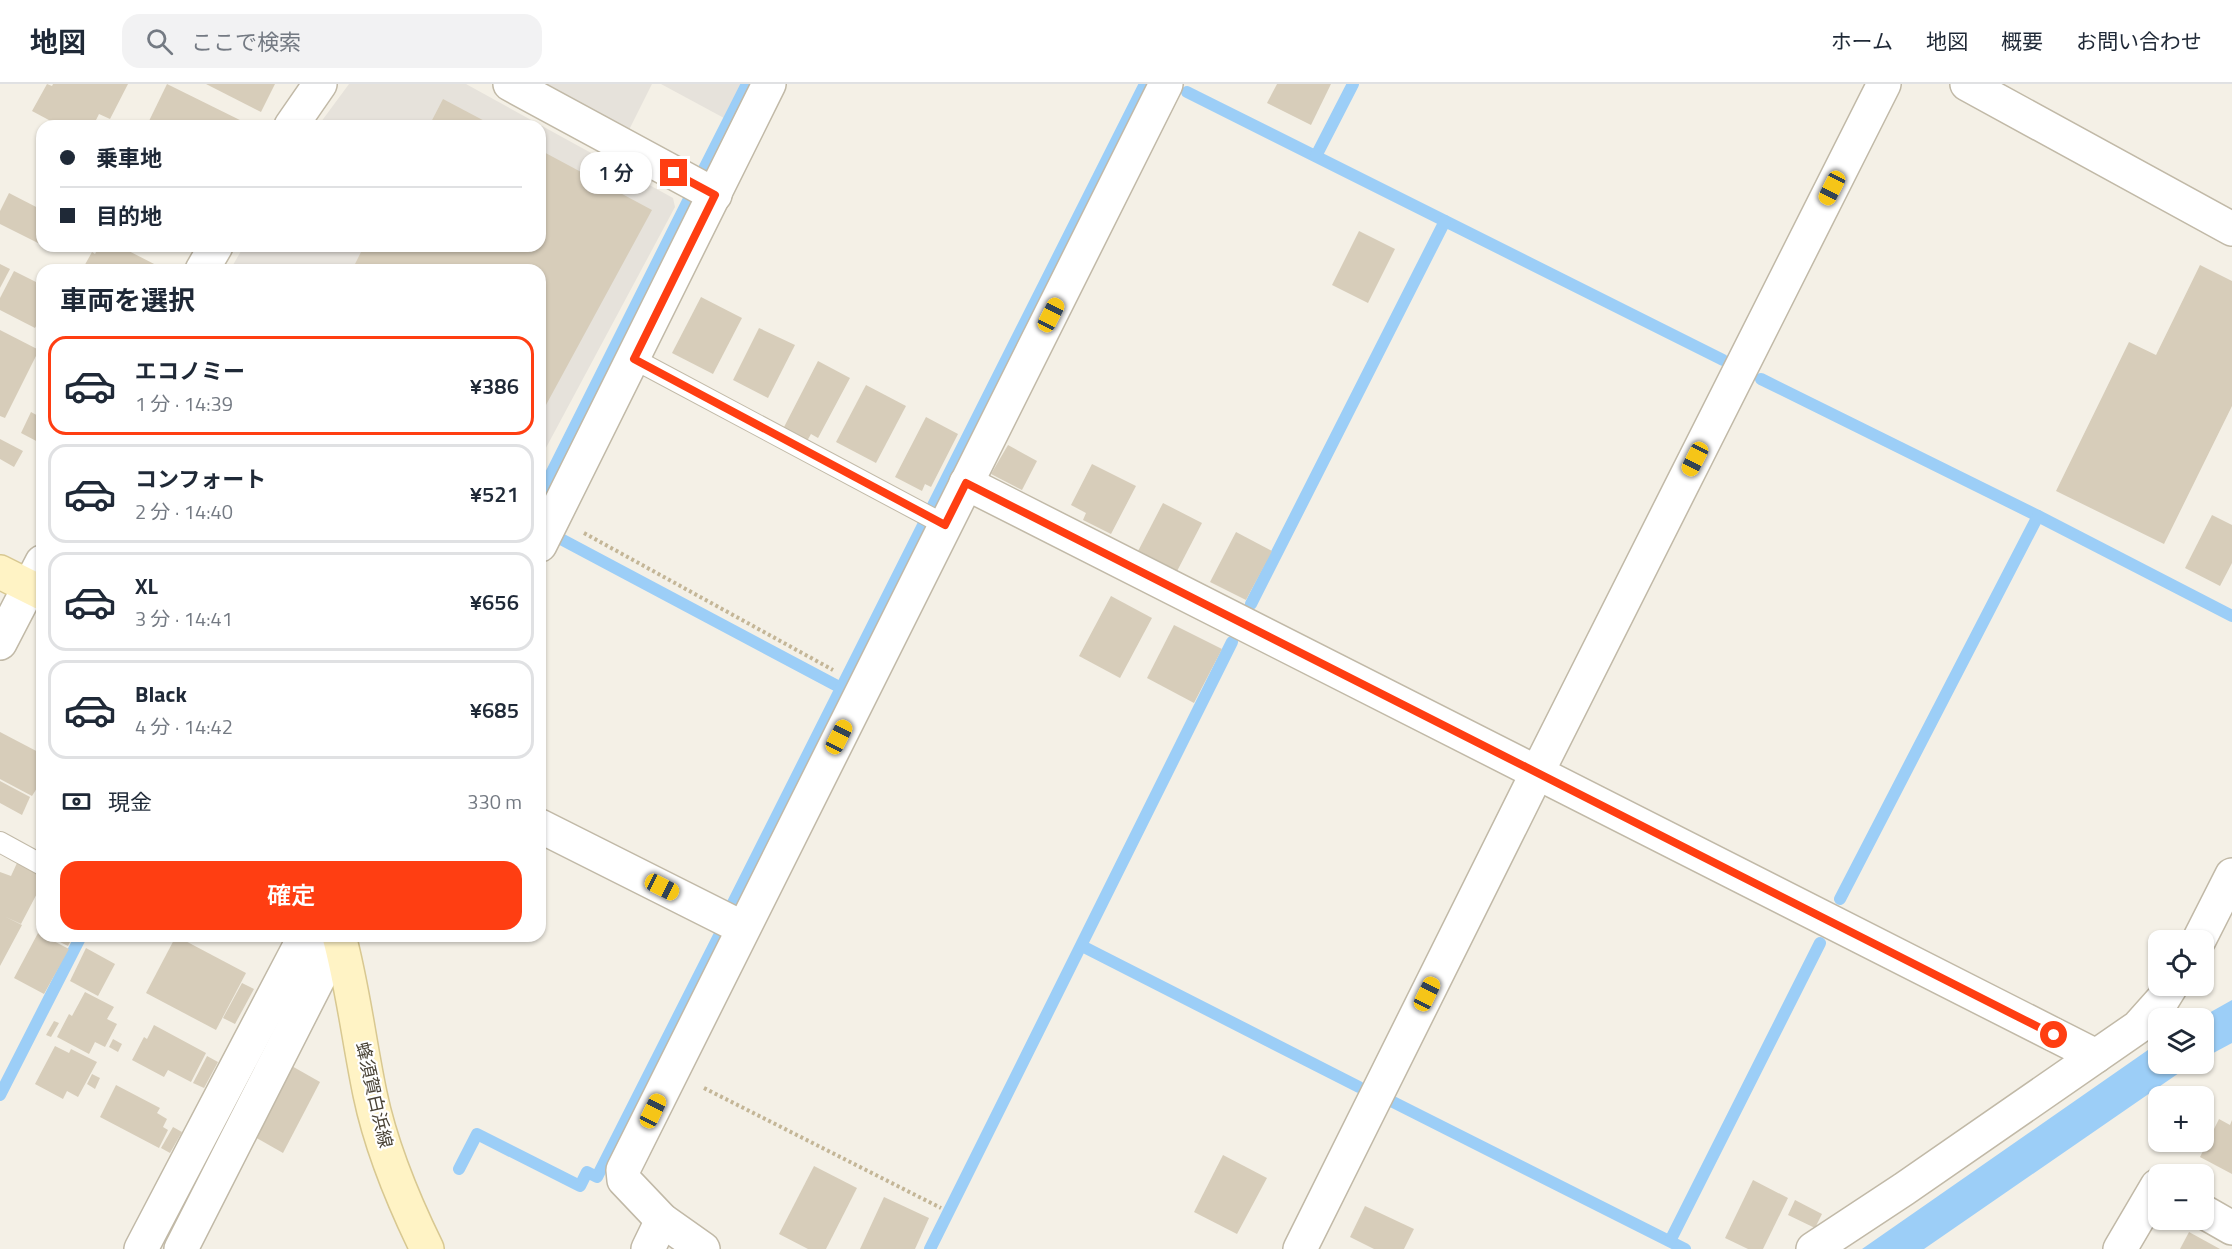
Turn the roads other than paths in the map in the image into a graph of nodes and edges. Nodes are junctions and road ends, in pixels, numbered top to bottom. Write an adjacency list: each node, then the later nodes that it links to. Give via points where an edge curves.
1 (320, 84): 7 (street)
2 (510, 84): 8 (street)
3 (770, 84): 8 (street)
4 (1166, 84): 11 (street)
5 (1884, 84): 18 (street)
6 (1967, 84): 9 (street)
7 (295, 120)
8 (715, 195): 10 (street)
9 (2232, 229)
10 (634, 359): 12 (lane); 13 (street)
11 (966, 483): 12 (street); 18 (street)
12 (933, 519): 23 (street)
13 (547, 531)
14 (0, 572): 15 (main road)
15 (36, 580)
16 (36, 583): 17 (street)
17 (0, 643)
18 (1538, 771): 29 (street); 39 (street)
19 (546, 828): 23 (street)
20 (0, 842): 21 (lane)
21 (36, 862)
22 (2232, 875): 24 (street)
23 (743, 928): 32 (street, via 623,1170 624,1180)
24 (2204, 930)
25 (302, 942): 34 (street)
26 (336, 942): 35 (street)
27 (340, 942): 36 (main road, 蜂須賀白浜線, via 370,1095 386,1150)
28 (2165, 996): 29 (street, via 2138,1027)
29 (2096, 1056): 40 (street)
30 (2148, 1201): 41 (street)
31 (2214, 1218): 33 (street)
32 (662, 1220): 37 (street); 38 (street)
33 (2232, 1228)
34 (141, 1249)
35 (181, 1249)
36 (427, 1249)
37 (648, 1249)
38 (703, 1249)
39 (1300, 1249)
40 (1813, 1249)
41 (2120, 1249)

